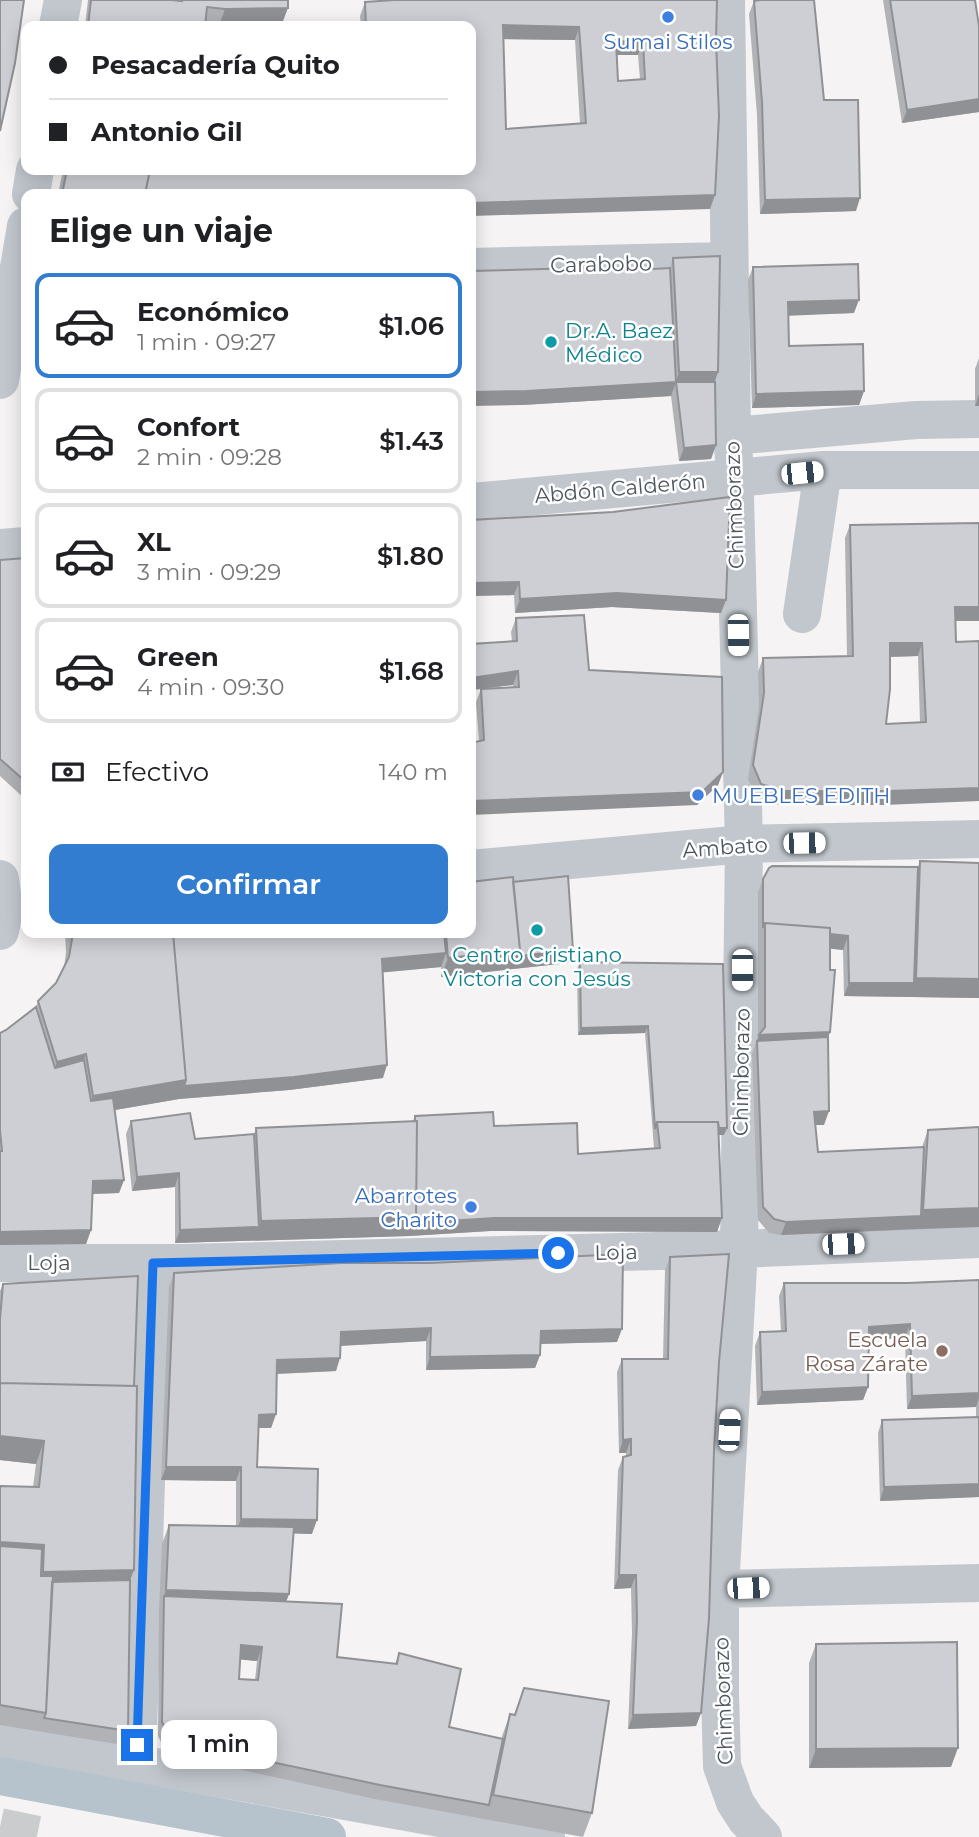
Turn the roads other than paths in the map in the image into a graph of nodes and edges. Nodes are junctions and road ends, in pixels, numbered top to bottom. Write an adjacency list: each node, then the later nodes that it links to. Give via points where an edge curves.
1 (62, 0): 3 (street)
2 (726, 0): 4 (street, Chimborazo)
3 (59, 21)
4 (731, 261): 5 (street, Carabobo); 9 (street, Chimborazo)
5 (476, 267)
6 (21, 283): 7 (street)
7 (0, 380)
8 (979, 419): 9 (street)
9 (732, 436): 12 (street, Chimborazo)
10 (822, 470): 11 (street, Abdón Calderón); 12 (street, Abdón Calderón); 16 (street)
11 (979, 470)
12 (734, 478): 13 (street, Abdón Calderón); 18 (street, Chimborazo)
13 (476, 502)
14 (21, 546): 15 (street)
15 (0, 548)
16 (802, 614)
17 (979, 839): 18 (street, Ambato)
18 (744, 844): 19 (street, Ambato); 21 (street, Chimborazo)
19 (476, 869)
20 (979, 1239): 21 (street, Loja)
21 (739, 1249): 23 (street, Loja); 25 (street, Chimborazo)
22 (0, 1263): 23 (street, Loja)
23 (153, 1263): 27 (street)
24 (979, 1583): 25 (street)
25 (720, 1589): 31 (street, Chimborazo, via 722,1766 735,1802)
26 (0, 1739): 27 (street)
27 (137, 1763): 30 (street)
28 (0, 1776): 29 (main road)
29 (327, 1837)
30 (546, 1837)
31 (763, 1837)

